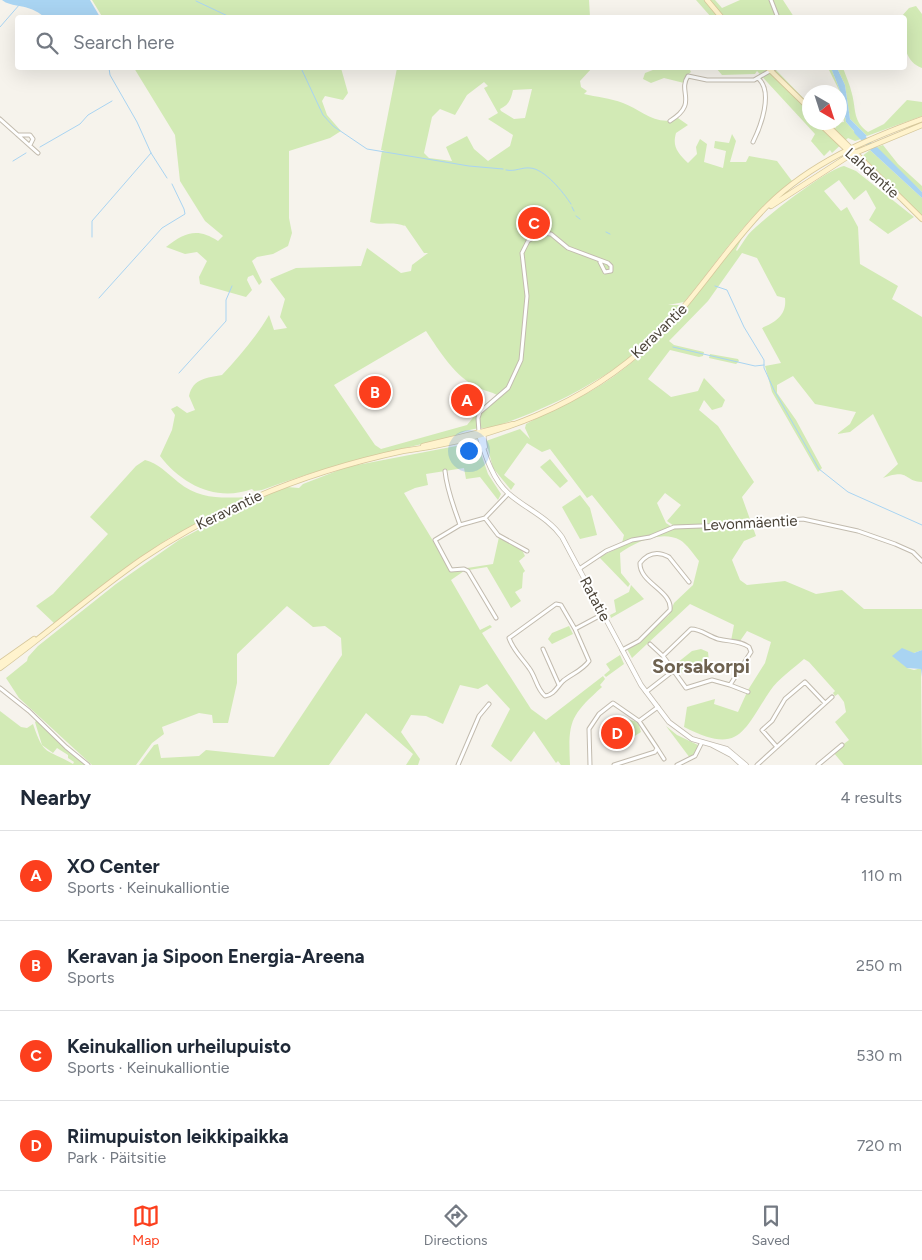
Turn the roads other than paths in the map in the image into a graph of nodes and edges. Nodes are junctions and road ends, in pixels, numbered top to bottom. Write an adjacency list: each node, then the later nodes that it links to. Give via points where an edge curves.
1 (707, 0): 3 (main road)
2 (771, 0): 4 (street)
3 (720, 15)
4 (777, 15)
5 (769, 70): 7 (street)
6 (772, 70): 8 (main road)
7 (759, 78): 13 (street, via 707,80 688,76 685,108 682,114); 18 (street, via 765,88 764,114)
8 (778, 78): 9 (main road); 10 (main road)
9 (802, 101)
10 (802, 105)
11 (0, 119): 17 (street)
12 (922, 119): 20 (main road, Keravantie)
13 (670, 121)
14 (922, 126): 22 (main road, Keravantie)
15 (827, 130): 20 (main road, Lahdentie)
16 (831, 130): 20 (main road, Lahdentie)
17 (18, 135): 19 (street); 19 (street, via 30,135)
18 (753, 142)
19 (30, 144): 21 (street)
20 (848, 149): 22 (main road, Lahdentie); 23 (main road, Keravantie, via 788,188)
21 (38, 153)
22 (852, 154): 23 (main road, Keravantie); 24 (main road, Lahdentie)
23 (761, 213): 26 (main road, Keravantie, via 676,316 642,350 596,384 531,418)
24 (922, 220)
25 (600, 262): 26 (street, via 568,248 551,234 540,233 528,241 522,253 526,296 521,360 508,388 480,412)
26 (481, 434): 28 (street, Ratatie, via 495,477); 35 (main road, Keravantie, via 302,477 219,513 140,561)
27 (445, 471): 30 (street, via 449,497 454,502)
28 (508, 494): 29 (street); 33 (street, Ratatie, via 552,525)
29 (485, 518): 30 (street); 31 (street, via 498,536)
30 (460, 526): 37 (street, via 435,540 451,570 468,571)
31 (527, 551)
32 (922, 561): 33 (street, Levonmäentie, via 913,552 896,544 858,531 803,519 674,527 624,544)
33 (579, 569): 36 (street, Ratatie)
34 (689, 582): 41 (street, via 670,556 662,553 649,555 640,563 642,573 669,602 670,610 638,641)
35 (76, 610): 43 (main road, Keravantie); 44 (main road, Keravantie)
36 (603, 614): 38 (street); 41 (street, Ratatie)
37 (496, 618)
38 (575, 628): 47 (street, via 589,661); 47 (street, via 561,605 556,604 509,638 542,694 548,696)
39 (650, 644): 42 (street)
40 (543, 649): 47 (street)
41 (622, 650): 49 (street, Ratatie)
42 (662, 656): 45 (street); 46 (street, via 691,629 716,638 740,641 751,649)
43 (0, 663)
44 (0, 668)
45 (674, 671): 46 (street, via 686,688 712,680); 49 (street)
46 (730, 685): 50 (street)
47 (559, 686)
48 (0, 688): 62 (street)
49 (646, 692): 54 (street, Ratatie)
50 (748, 692)
51 (832, 698): 52 (street)
52 (825, 703): 59 (street); 59 (street, via 805,682 785,699 772,721 762,730)
53 (489, 704): 63 (street, via 479,716)
54 (658, 708): 55 (street); 56 (street, Ratatie, via 680,732)
55 (639, 721): 60 (street); 64 (street, via 615,703 599,714 589,729)
56 (702, 742): 57 (street, Ratatie); 66 (street, via 695,756)
57 (711, 744): 67 (street, Ratatie); 68 (street, Ratatie, via 727,749)
58 (842, 745): 70 (street)
59 (777, 747): 69 (street)
60 (657, 748): 61 (street); 65 (street, via 655,752)
61 (664, 759)
62 (88, 765)
63 (458, 765)
64 (590, 765)
65 (614, 765)
66 (677, 765)
67 (742, 765)
68 (746, 765)
69 (757, 765)
70 (818, 765)

